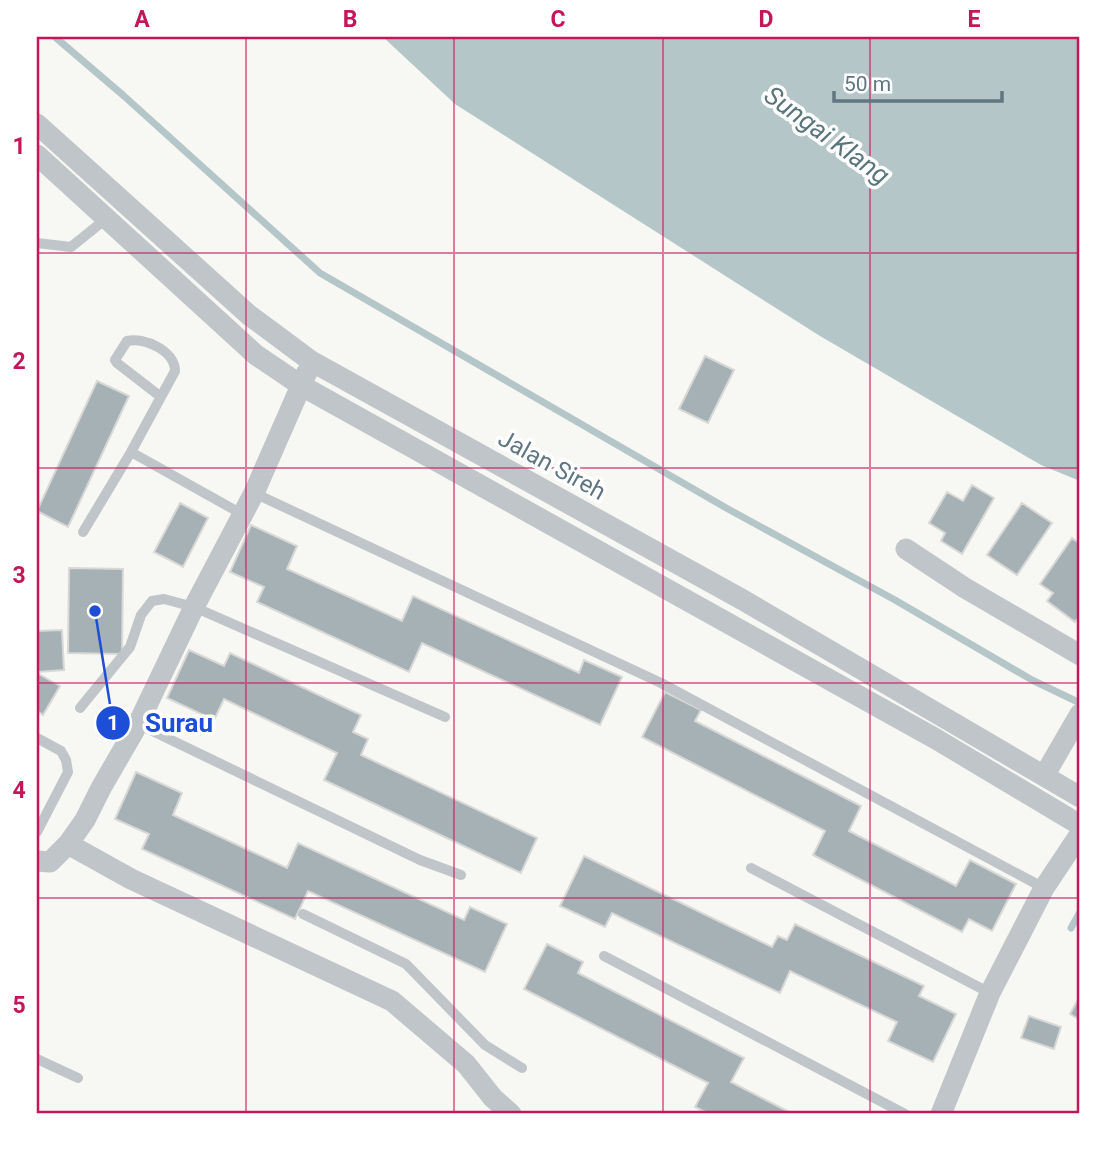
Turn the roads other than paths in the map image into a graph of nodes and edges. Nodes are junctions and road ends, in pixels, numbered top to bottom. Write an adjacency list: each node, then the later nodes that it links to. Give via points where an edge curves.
1 (37, 124): 5 (street, Jalan Sireh, via 249,315)
2 (37, 155): 3 (street, Jalan Sireh)
3 (107, 218): 4 (lane, via 71,247); 6 (street, Jalan Sireh, via 256,355)
4 (37, 243)
5 (311, 361): 6 (street); 20 (street, Jalan Sireh, via 743,600)
6 (302, 386): 9 (street); 22 (street, Jalan Sireh, via 924,732)
7 (161, 397): 7 (lane, via 175,371 172,357 145,341 127,341 115,360); 8 (lane)
8 (131, 452): 10 (lane); 11 (lane)
9 (254, 493): 10 (street); 29 (lane, via 661,683)
10 (242, 514): 13 (street)
11 (83, 532)
12 (906, 549): 14 (street)
13 (194, 607): 15 (lane, via 164,598 152,601 141,615 130,647); 17 (lane); 18 (street)
14 (1080, 655)
15 (80, 708)
16 (1080, 715): 20 (street)
17 (445, 717)
18 (138, 724): 25 (street); 28 (lane, via 420,860)
19 (37, 738): 23 (lane, via 61,751 68,772)
20 (1044, 776): 21 (street, Jalan Sireh)
21 (1080, 797)
22 (1080, 825)
23 (37, 832)
24 (1080, 834): 29 (street)
25 (68, 844): 26 (street, via 50,862); 36 (street, via 131,879 392,1001 466,1063)
26 (37, 862)
27 (751, 868): 32 (lane)
28 (461, 875)
29 (1044, 888): 32 (street)
30 (303, 914): 34 (lane, via 406,964 485,1045)
31 (604, 956): 37 (lane)
32 (990, 993): 38 (street)
33 (37, 1059): 35 (lane)
34 (522, 1068)
35 (78, 1079)
36 (511, 1114)
37 (905, 1114)
38 (941, 1114)

